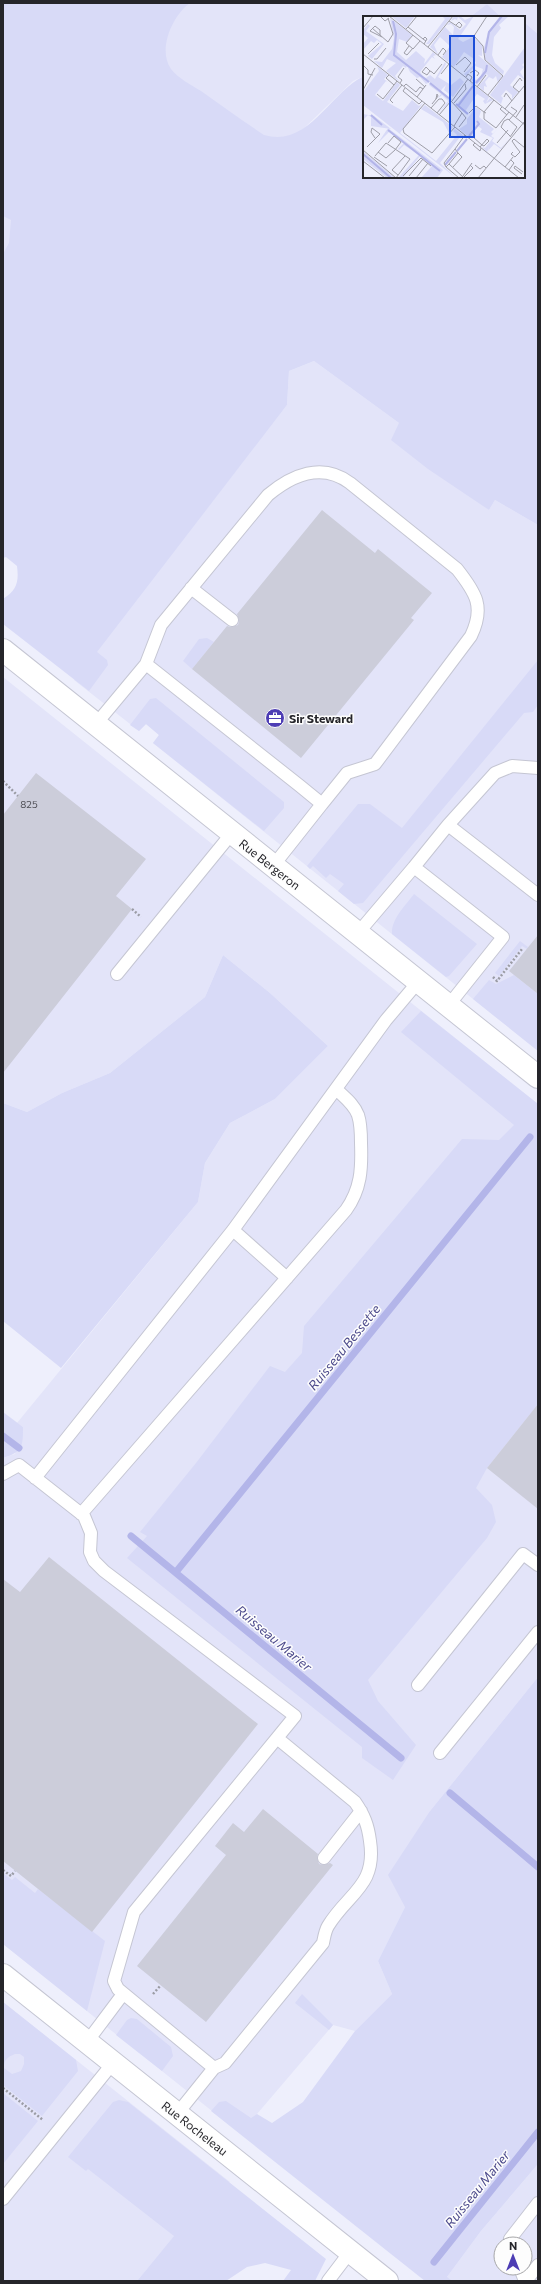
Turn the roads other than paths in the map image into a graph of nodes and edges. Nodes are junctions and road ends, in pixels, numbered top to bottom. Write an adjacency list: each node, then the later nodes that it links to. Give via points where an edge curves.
1 (191, 588): 2 (lane); 4 (lane, via 161,625); 7 (lane, via 268,495 282,483 297,476 322,472 334,473 350,483 444,558 471,586 479,613 471,636 375,764 347,773)
2 (232, 620)
3 (3, 650): 5 (street, Rue Bergeron)
4 (146, 664): 5 (lane); 7 (lane)
5 (96, 724): 9 (street, Rue Bergeron)
6 (538, 768): 8 (lane, via 512,766 495,773)
7 (322, 804): 10 (lane)
8 (448, 825): 11 (lane); 12 (lane)
9 (232, 833): 10 (street, Rue Bergeron); 14 (lane)
10 (273, 866): 13 (street, Rue Bergeron)
11 (414, 867): 13 (lane); 16 (lane, via 503,937)
12 (538, 895)
13 (358, 933): 15 (street, Rue Bergeron)
14 (117, 974)
15 (418, 982): 16 (street, Rue Bergeron); 18 (lane, via 386,1020)
16 (448, 1006): 17 (street, Rue Bergeron)
17 (538, 1077)
18 (336, 1089): 19 (lane); 20 (lane, via 352,1104 358,1115 362,1175 346,1210)
19 (233, 1230): 20 (lane); 22 (lane)
20 (287, 1278): 23 (lane)
21 (3, 1474): 22 (lane, via 19,1465)
22 (35, 1478): 23 (lane)
23 (81, 1514): 27 (lane, via 91,1533 90,1552 104,1571 294,1716)
24 (538, 1565): 26 (lane, via 523,1554)
25 (538, 1632): 28 (lane)
26 (418, 1685)
27 (277, 1738): 29 (lane, via 355,1802); 32 (lane, via 134,1912 114,1981 115,1986)
28 (440, 1753)
29 (361, 1811): 30 (lane); 35 (lane, via 368,1827 372,1861 365,1881 328,1926 323,1943 283,1994 225,2063)
30 (324, 1858)
31 (3, 1975): 33 (street, Rue Rocheleau)
32 (124, 1994): 33 (lane); 35 (lane)
33 (87, 2042): 34 (street, Rue Rocheleau)
34 (113, 2063): 36 (street, Rue Rocheleau); 37 (lane)
35 (214, 2068): 36 (lane)
36 (177, 2114): 40 (street, Rue Rocheleau)
37 (3, 2199)
38 (538, 2203): 39 (lane)
39 (512, 2236)
40 (350, 2252): 42 (lane); 43 (street, Rue Rocheleau)
41 (538, 2265): 44 (lane)
42 (328, 2281)
43 (387, 2281)
44 (526, 2281)

